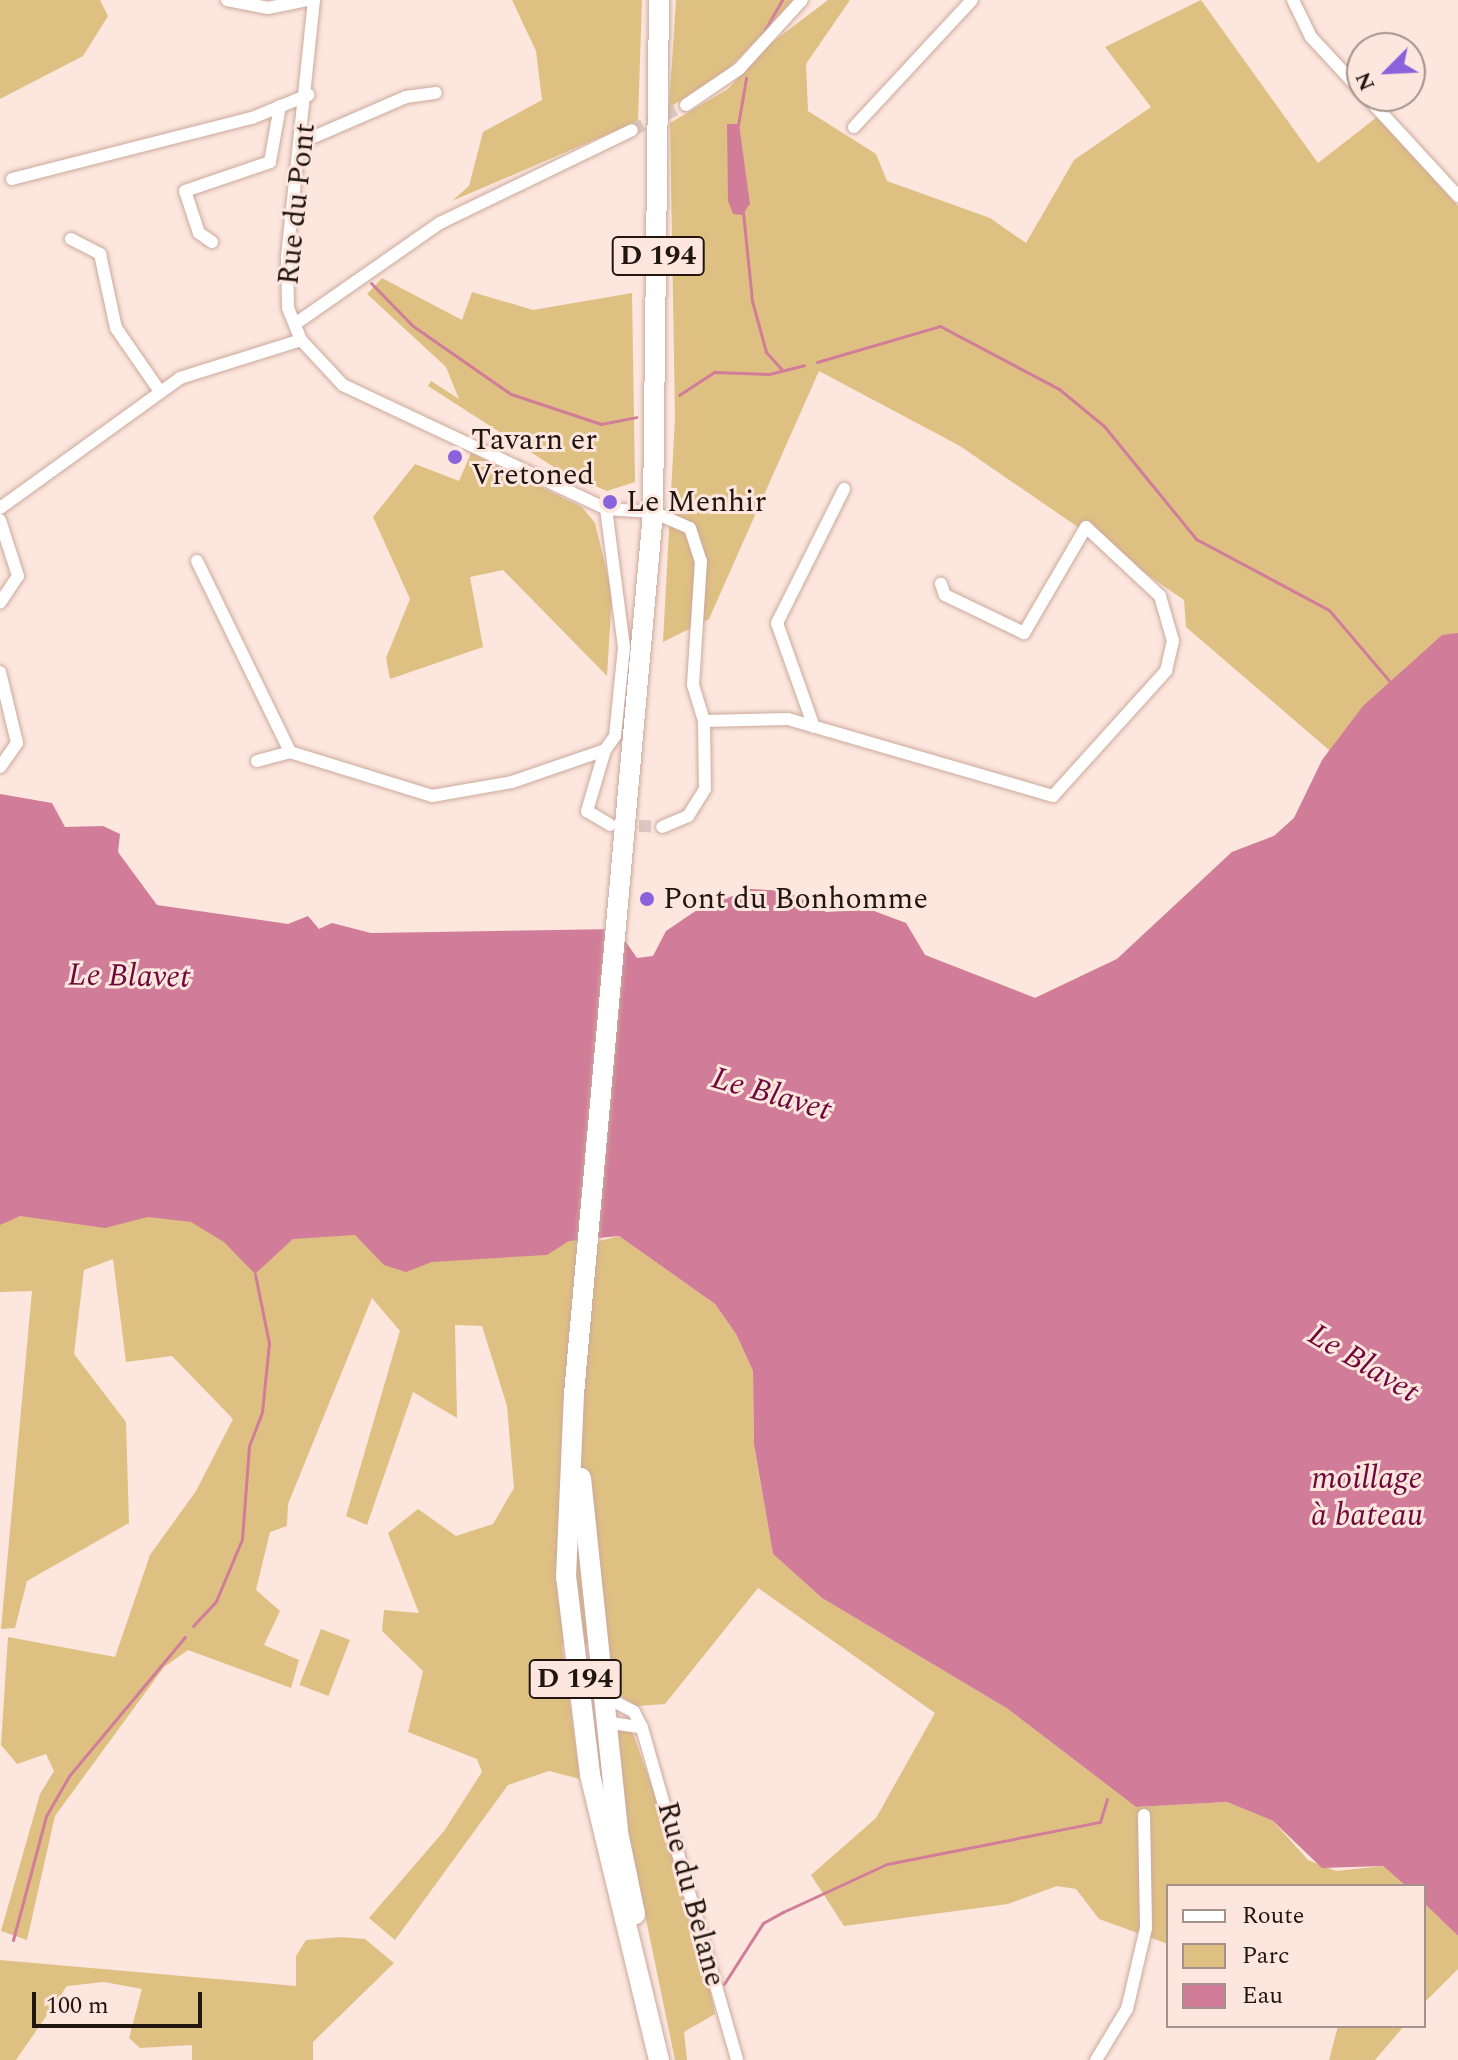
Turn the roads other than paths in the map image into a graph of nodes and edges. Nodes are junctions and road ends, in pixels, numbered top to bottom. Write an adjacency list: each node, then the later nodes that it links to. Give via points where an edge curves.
1 (227, 0): 2 (street, via 268,8)
2 (311, 0): 9 (street, Rue du Pont)
3 (659, 0): 26 (main road, D 194)
4 (802, 0): 10 (street, via 739,69)
5 (972, 0): 13 (street)
6 (1293, 0): 7 (street, via 1311,37)
7 (1346, 75)
8 (436, 93): 15 (street, via 406,97)
9 (308, 95): 11 (street); 15 (street, Rue du Pont)
10 (686, 105)
11 (280, 106): 16 (street); 19 (street, via 270,162 185,191 199,233)
12 (1381, 112): 17 (street)
13 (854, 127)
14 (632, 130): 20 (street, via 431,228)
15 (302, 142): 20 (street, Rue du Pont, via 287,257)
16 (12, 179)
17 (1458, 196)
18 (71, 239): 22 (street, via 100,254 116,328)
19 (212, 242)
20 (295, 324): 21 (street, Rue du Pont)
21 (301, 340): 22 (street); 25 (street, Rue du Pont, via 343,385)
22 (159, 390): 24 (street)
23 (844, 489): 33 (street, via 777,623)
24 (0, 508)
25 (606, 509): 26 (street, Rue du Pont); 34 (street, via 624,647 615,736)
26 (653, 512): 32 (street, Rue du Pont, via 690,528 697,544 693,685); 38 (main road, D 194)
27 (0, 520): 30 (street, via 18,576)
28 (197, 561): 35 (street)
29 (941, 584): 33 (street, via 945,595 1024,633 1086,527 1154,585 1172,654 1136,709 1061,791 1043,796)
30 (0, 603)
31 (0, 672): 37 (street, via 17,743)
32 (704, 721): 33 (street, via 767,716); 39 (street, Rue du Pont, via 702,800 688,816)
33 (814, 727)
34 (605, 750): 35 (street, via 512,782 432,796); 38 (street, via 587,811)
35 (290, 752): 36 (street)
36 (257, 761)
37 (0, 767)
38 (619, 825): 40 (main road, D 194)
39 (662, 827)
40 (586, 1290): 45 (main road, D 194, via 567,1536 573,1665 593,1789); 46 (main road, D 194, via 579,1446 599,1677 618,1832)
41 (609, 1699): 43 (street, via 634,1712)
42 (612, 1723): 43 (street)
43 (642, 1728): 47 (street, Rue du Belane)
44 (1144, 1815): 48 (street, via 1146,1928 1127,2009)
45 (659, 2060)
46 (666, 2060)
47 (737, 2060)
48 (1096, 2060)

